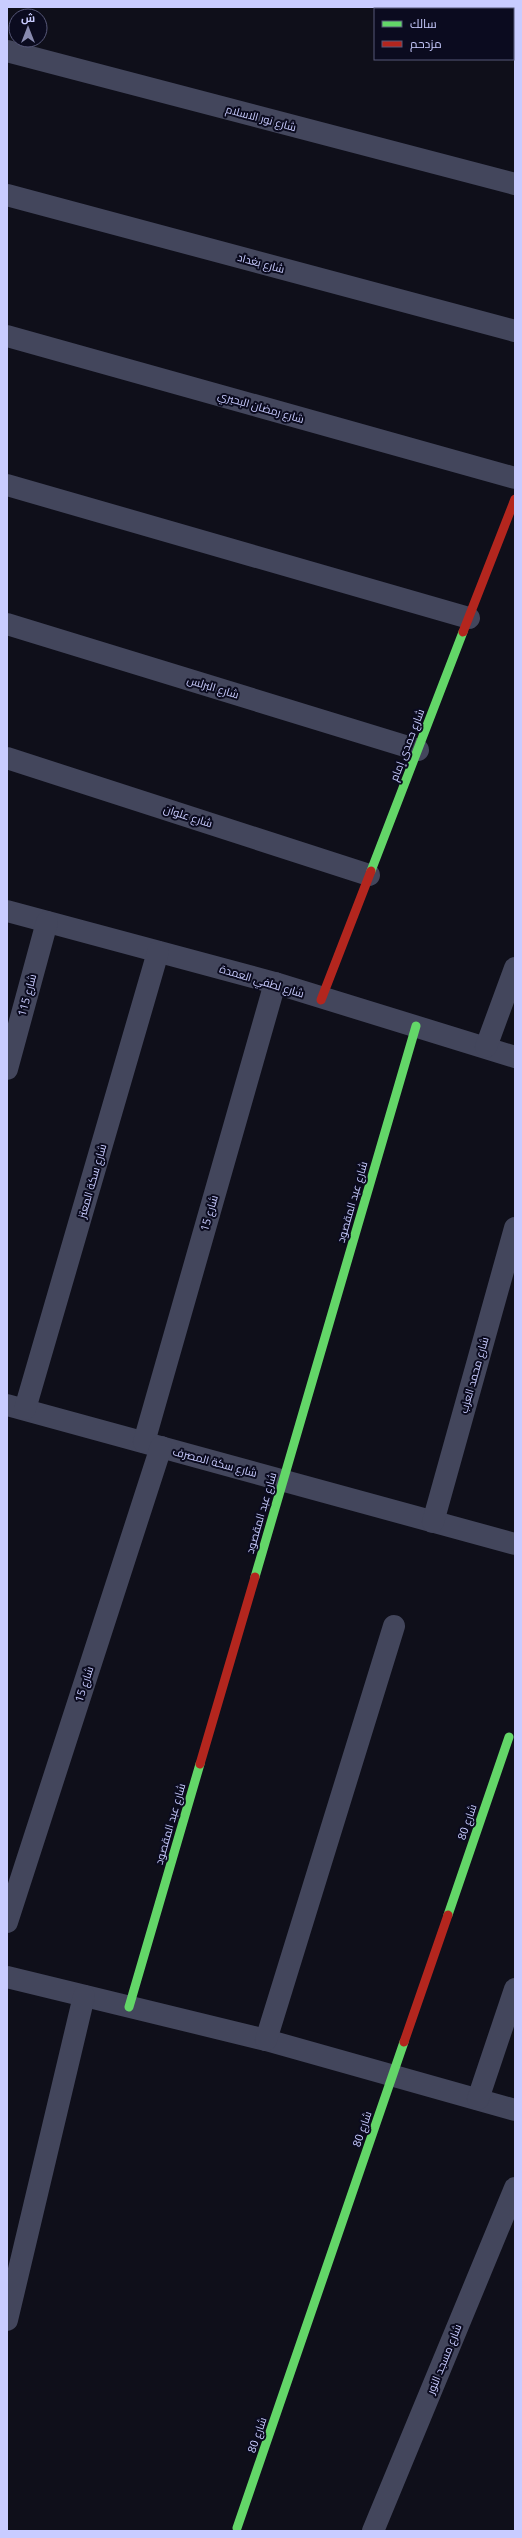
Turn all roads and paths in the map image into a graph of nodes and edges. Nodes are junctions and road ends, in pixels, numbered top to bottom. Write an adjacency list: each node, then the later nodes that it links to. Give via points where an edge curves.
1 (7, 51): 2 (street, شارع نور الاسلام)
2 (515, 184)
3 (7, 195): 4 (street, شارع بغداد)
4 (515, 331)
5 (7, 336): 6 (street, شارع رمضان البحيري)
6 (515, 478)
7 (7, 484): 9 (street)
8 (515, 499): 9 (street, شارع حمدى إمام)
9 (469, 618): 11 (street, شارع حمدى إمام)
10 (7, 624): 11 (street, شارع البرلس)
11 (418, 750): 13 (street, شارع حمدى إمام)
12 (7, 758): 13 (street, شارع علوان)
13 (369, 875): 19 (street, شارع حمدى إمام)
14 (7, 911): 15 (street, شارع لطفي العمدة)
15 (47, 922): 16 (street, شارع لطفي العمدة); 23 (street, شارع 115)
16 (158, 952): 18 (street, شارع لطفي العمدة); 25 (street, شارع سكة المعتز)
17 (515, 968): 21 (street)
18 (274, 984): 19 (street, شارع لطفي العمدة); 26 (street, شارع 15)
19 (321, 1000): 20 (street, شارع لطفي العمدة)
20 (416, 1026): 21 (street, شارع لطفي العمدة); 27 (street, شارع عبد المقصود)
21 (486, 1047): 22 (street, شارع لطفي العمدة)
22 (515, 1057)
23 (7, 1069)
24 (515, 1228): 28 (street, شارع محمد العزب)
25 (16, 1407): 26 (street, شارع سكة المصرف)
26 (153, 1444): 27 (street, شارع سكة المصرف); 32 (street, شارع 15)
27 (283, 1480): 28 (street, شارع سكة المصرف); 36 (street, شارع عبد المقصود)
28 (433, 1522): 29 (street, شارع سكة المصرف)
29 (515, 1544)
30 (394, 1626): 37 (street)
31 (509, 1737): 38 (street, شارع 80)
32 (7, 1922)
33 (7, 1977): 35 (street)
34 (515, 1989): 39 (street)
35 (84, 1996): 36 (street); 42 (street)
36 (129, 2007): 37 (street)
37 (266, 2040): 38 (street)
38 (393, 2075): 39 (street); 43 (street, شارع 80)
39 (478, 2099): 40 (street)
40 (515, 2110)
41 (515, 2188): 44 (street, شارع مسجد النور)
42 (7, 2320)
43 (238, 2528)
44 (373, 2531)

